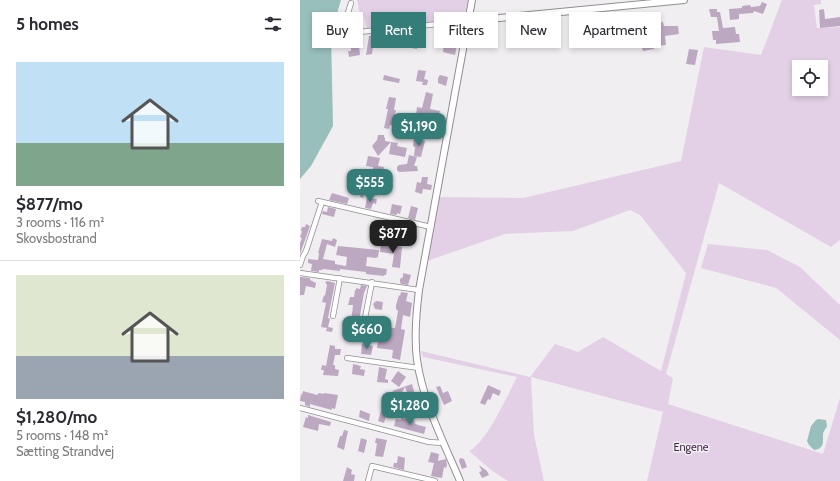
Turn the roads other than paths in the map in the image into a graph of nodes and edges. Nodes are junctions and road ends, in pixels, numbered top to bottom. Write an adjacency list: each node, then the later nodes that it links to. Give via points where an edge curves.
1 (472, 0): 4 (street)
2 (684, 0): 5 (street)
3 (351, 3): 6 (street, via 347,26 351,30 359,32)
4 (470, 12)
5 (498, 18)
6 (434, 24)
7 (463, 48): 8 (street)
8 (431, 227): 9 (street, via 320,202); 13 (street)
9 (300, 265)
10 (300, 272): 11 (street)
11 (340, 278): 12 (street); 14 (street)
12 (372, 282): 13 (street); 15 (street)
13 (419, 290): 17 (street, via 416,318)
14 (333, 316)
15 (364, 323)
16 (347, 358): 17 (street)
17 (419, 368): 19 (street)
18 (300, 408): 19 (street, via 429,442)
19 (444, 443): 22 (street)
20 (368, 481): 21 (street, via 372,466)
21 (435, 481)
22 (460, 481)

